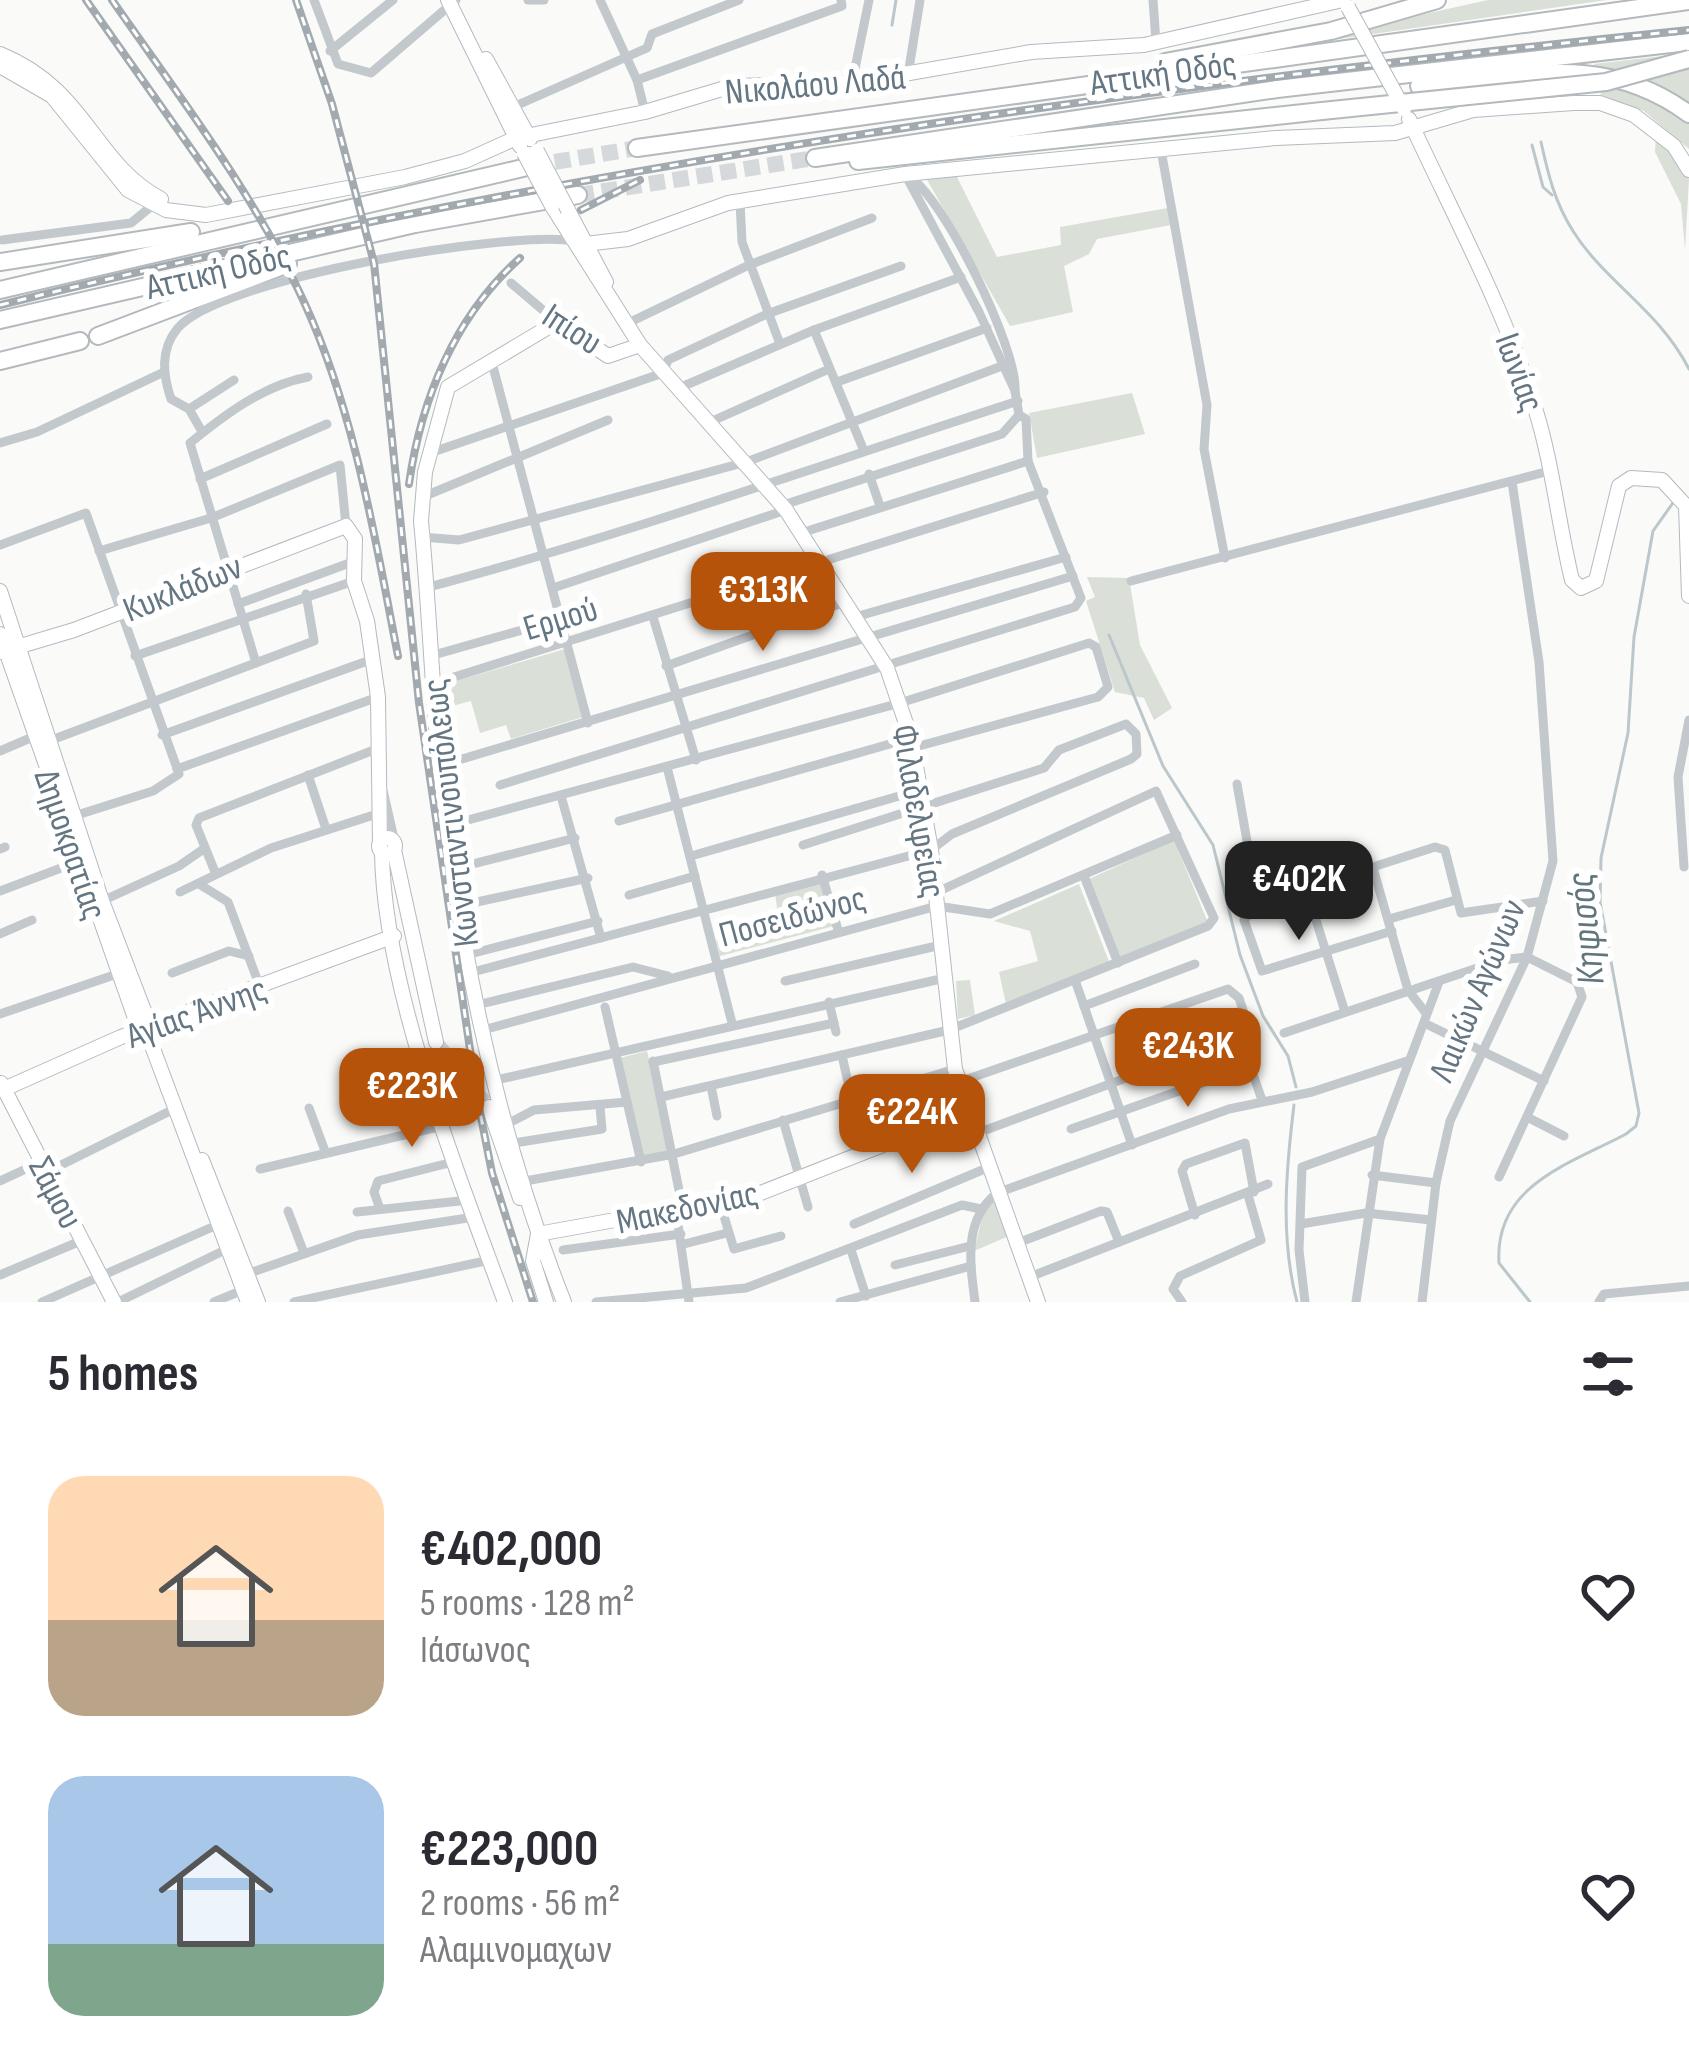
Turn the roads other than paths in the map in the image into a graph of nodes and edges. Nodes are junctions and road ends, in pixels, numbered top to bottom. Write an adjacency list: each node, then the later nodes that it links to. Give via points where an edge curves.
1 (329, 0): 15 (street)
2 (393, 0): 19 (street)
3 (528, 0): 4 (street)
4 (544, 0)
5 (600, 0): 21 (street)
6 (739, 0): 16 (street)
7 (868, 0): 26 (street)
8 (920, 0): 24 (street)
9 (1153, 0): 17 (street)
10 (1437, 0): 27 (highway, via 1330,32)
11 (1689, 1): 27 (highway, Αττική Οδός)
12 (451, 2): 19 (street, via 376,72 343,68); 29 (street, Φιλαδελφείας); 33 (street, Φιλαδελφείας)
13 (1345, 2): 17 (street, Νικολάου Λαδά); 32 (street, Ιωνίας, bridge)
14 (842, 3): 25 (street)
15 (316, 4): 19 (street)
16 (718, 4): 21 (street, via 652,34 647,48)
17 (1156, 42): 24 (street, Νικολάου Λαδά, via 1031,52)
18 (1689, 42): 28 (highway, Αττική Οδός)
19 (330, 51)
20 (0, 54): 44 (street, Νικολάου Λαδά, via 60,89 145,190 190,210)
21 (625, 57): 25 (street); 29 (street)
22 (1689, 58): 28 (highway, Αττική Οδός, bridge, via 1606,82 849,162 815,158)
23 (0, 66): 42 (street, via 52,96 116,179)
24 (908, 76): 26 (street, Νικολάου Λαδά)
25 (637, 80): 30 (street)
26 (852, 82): 30 (street, Νικολάου Λαδά, via 746,83)
27 (1083, 83): 34 (highway, Αττική Οδός)
28 (1349, 84): 31 (highway, via 1400,87 1576,70 1644,86)
29 (513, 107): 33 (street, Φιλαδελφείας)
30 (646, 112): 33 (street, Νικολάου Λαδά)
31 (1689, 114)
32 (1408, 116): 35 (street, via 1395,133); 38 (street, via 1600,103 1648,124); 89 (street, Ιωνίας, via 1484,272)
33 (522, 137): 36 (street, Φιλαδελφείας); 44 (street, Νικολάου Λαδά, via 446,167)
34 (637, 148)
35 (1161, 150): 37 (street); 108 (street)
36 (529, 157): 43 (street, Φιλαδελφείας, bridge); 47 (highway, Αττική Οδός)
37 (942, 170): 39 (street); 40 (street)
38 (1689, 170)
39 (905, 174): 40 (street); 41 (street); 53 (street)
40 (928, 194): 74 (street, via 998,324)
41 (740, 202): 49 (street, via 628,239); 51 (street)
42 (153, 205): 44 (street, Νικολάου Λαδά, via 189,215); 48 (street, via 131,223)
43 (568, 207): 46 (highway, Αττική Οδός); 49 (street, Φιλαδελφείας)
44 (224, 210)
45 (872, 218): 51 (street)
46 (415, 224): 57 (highway, Αττική Οδός); 64 (highway, via 89,338)
47 (240, 231): 50 (highway); 55 (highway, Αττική Οδός)
48 (2, 239)
49 (577, 241): 59 (street, Φιλαδελφείας); 68 (street, via 376,259 262,287 182,323)
50 (0, 262)
51 (749, 265): 56 (street); 59 (street)
52 (901, 266): 56 (street)
53 (961, 277): 60 (street); 61 (street)
54 (511, 283): 58 (street, Ιπίου)
55 (0, 290)
56 (767, 314): 62 (street); 69 (street, via 668,360)
57 (0, 320)
58 (557, 322): 63 (street, Ιπίου, via 608,356); 65 (street)
59 (626, 324): 63 (street, Φιλαδελφείας)
60 (987, 328): 66 (street); 72 (street)
61 (814, 330): 62 (street); 67 (street)
62 (780, 344): 73 (street)
63 (640, 346): 69 (street, Φιλαδελφείας)
64 (0, 361)
65 (492, 362): 81 (street); 85 (street, Κωνσταντινουπόλεως, via 448,387)
66 (1001, 366): 74 (street); 77 (street)
67 (829, 369): 72 (street); 79 (street)
68 (164, 372): 75 (street, via 171,399); 83 (street)
69 (663, 373): 73 (street, Φιλαδελφείας); 81 (street)
70 (308, 377): 82 (street)
71 (234, 380): 75 (street)
72 (837, 382): 77 (street)
73 (679, 388): 79 (street, Φιλαδελφείας)
74 (1017, 396): 76 (street); 84 (street)
75 (189, 409): 82 (street)
76 (1019, 415): 87 (street, via 1026,419); 90 (street, via 1003,434)
77 (853, 418): 84 (street); 88 (street)
78 (608, 420): 86 (street)
79 (710, 422): 88 (street, Φιλαδελφείας)
80 (327, 424): 91 (street)
81 (509, 429): 85 (street); 86 (street)
82 (201, 430): 91 (street, via 189,446)
83 (0, 443)
84 (864, 451): 93 (street)
85 (430, 453): 95 (street, Κωνσταντινουπόλεως)
86 (517, 458): 95 (street); 100 (street)
87 (1028, 460): 94 (street); 97 (street)
88 (746, 462): 93 (street, Φιλαδελφείας); 100 (street)
89 (1553, 470): 92 (street); 96 (street, Ιωνίας, via 1568,564 1581,588 1596,581 1619,486 1631,478 1662,480)
90 (869, 474): 97 (street); 98 (street)
91 (200, 479): 99 (street)
92 (1512, 482): 108 (street); 194 (street, Λαικών Αγώνων, via 1553,819)
93 (767, 484): 98 (street, Φιλαδελφείας); 106 (street)
94 (1044, 492): 107 (street); 110 (street, Ερμού)
95 (425, 496): 103 (street, Κωνσταντινουπόλεως)
96 (1683, 500): 119 (street)
97 (880, 506): 102 (street)
98 (785, 507): 102 (street, Φιλαδελφείας); 116 (street)
99 (212, 518): 101 (street, Κωνσταντινουπόλεως, via 340,466); 105 (street); 111 (street)
100 (534, 522): 103 (street, via 459,540); 106 (street)
101 (346, 526): 109 (street, Κωνσταντινουπόλεως); 111 (street, Κυκλάδων)
102 (801, 533): 110 (street, Φιλαδελφείας)
103 (422, 537): 115 (street, Κωνσταντινουπόλεως)
104 (0, 544): 105 (street, via 81,512)
105 (100, 550): 122 (street)
106 (544, 557): 115 (street); 116 (street)
107 (1066, 557): 112 (street); 124 (street)
108 (1226, 558): 114 (street)
109 (355, 561): 113 (street, Κωνσταντινουπόλεως); 121 (street)
110 (820, 564): 120 (street, Φιλαδελφείας); 123 (street, Ερμού)
111 (226, 568): 121 (street); 122 (street, Κυκλάδων)
112 (1072, 576): 128 (street); 136 (street, via 1081,598 1076,608)
113 (354, 581): 118 (street); 133 (street, Κωνσταντινουπόλεως)
114 (1131, 581)
115 (424, 588): 132 (street, Κωνσταντινουπόλεως)
116 (553, 588): 126 (street)
117 (0, 591): 130 (street, Δημοκρατίας)
118 (306, 594): 125 (street); 134 (street, via 314,641)
119 (1689, 596)
120 (845, 602): 124 (street, Φιλαδελφείας); 135 (street)
121 (238, 604): 125 (street)
122 (119, 613): 130 (street, Κυκλάδων); 131 (street)
123 (653, 617): 129 (street, Ερμού); 135 (street)
124 (855, 617): 128 (street, Φιλαδελφείας)
125 (242, 618): 131 (street); 134 (street)
126 (561, 619): 129 (street); 132 (street)
127 (0, 634): 130 (street, Δημοκρατίας)
128 (866, 635): 136 (street, Φιλαδελφείας); 138 (street)
129 (568, 644): 137 (street, Ερμού); 143 (street)
130 (8, 651): 146 (street, Δημοκρατίας)
131 (135, 656): 140 (street)
132 (430, 656): 137 (street, Κωνσταντινουπόλεως)
133 (373, 659): 139 (street, Κωνσταντινουπόλεως); 145 (street)
134 (256, 663): 140 (street)
135 (666, 666): 138 (street)
136 (886, 668): 141 (street, Φιλαδελφείας); 144 (street)
137 (435, 683): 152 (street, Κωνσταντινουπόλεως)
138 (676, 696): 143 (street); 144 (street)
139 (378, 697): 148 (street, Κωνσταντινουπόλεως); 154 (street)
140 (152, 702): 145 (street); 146 (street)
141 (900, 703): 147 (street, Φιλαδελφείας); 147 (street, via 1096,647 1105,693); 151 (street)
142 (1689, 720): 178 (street, via 1678,777)
143 (588, 723): 152 (street)
144 (688, 730): 150 (street); 151 (street)
145 (161, 735): 154 (street)
146 (42, 738): 149 (street); 165 (street, Δημοκρατίας); 177 (street, Δημοκρατίας)
147 (912, 743): 160 (street, Φιλαδελφείας); 162 (street)
148 (380, 748): 155 (street); 156 (street, Κωνσταντινουπόλεως)
149 (0, 751)
150 (604, 755): 157 (street); 159 (street)
151 (696, 760): 153 (street)
152 (442, 765): 167 (street, Κωνσταντινουπόλεως)
153 (667, 767): 157 (street); 162 (street)
154 (178, 772): 165 (street, via 139,796)
155 (308, 775): 168 (street); 173 (street, via 199,818)
156 (380, 776): 164 (street, Κωνσταντινουπόλεως); 172 (street)
157 (609, 783): 161 (street)
158 (1237, 784): 195 (street)
159 (500, 785)
160 (920, 790): 163 (street, Φιλαδελφείας); 175 (street)
161 (561, 796): 167 (street); 170 (street)
162 (679, 801): 166 (street); 175 (street)
163 (924, 810): 171 (street); 174 (street, Φιλαδελφείας); 174 (street, via 1044,768 1054,753 1126,724 1136,734 1131,759)
164 (380, 813): 168 (street); 172 (street, Κωνσταντινουπόλεως)
165 (74, 816): 193 (street, Δημοκρατίας)
166 (619, 821)
167 (446, 826): 180 (street, Κωνσταντινουπόλεως)
168 (326, 829): 181 (street)
169 (1177, 835): 184 (street, Ποσειδώνος); 191 (street, via 1156,791); 211 (street, via 1213,913 1208,926)
170 (574, 838): 180 (street); 185 (street)
171 (803, 845)
172 (388, 847): 204 (street, Κωνσταντινουπόλεως); 237 (street)
173 (205, 848): 181 (street); 193 (street)
174 (931, 850): 182 (street); 191 (street, Φιλαδελφείας)
175 (691, 856): 183 (street)
176 (1297, 860): 187 (street)
177 (77, 862): 188 (street); 215 (street, Δημοκρατίας)
178 (1684, 867)
179 (1372, 868): 187 (street); 192 (street, via 1444,850); 198 (street)
180 (453, 869): 196 (street, Κωνσταντινουπόλεως)
181 (215, 872): 186 (street)
182 (822, 875): 197 (street); 201 (street)
183 (694, 876): 190 (street); 197 (street)
184 (1084, 876): 191 (street, Ποσειδώνος, via 981,916); 211 (street)
185 (588, 878): 196 (street); 200 (street)
186 (199, 884): 189 (street); 209 (street, via 228,902)
187 (1306, 888): 195 (street); 207 (street)
188 (0, 891)
189 (180, 892)
190 (629, 895)
191 (937, 899): 201 (street, Ποσειδώνος); 206 (street, Φιλαδελφείας)
192 (1456, 900): 194 (street, via 1461,913); 198 (street)
193 (102, 901): 232 (street, Δημοκρατίας)
194 (1543, 901): 210 (street, Λαικών Αγώνων)
195 (1258, 904): 207 (street, via 1244,920 1262,971)
196 (458, 906): 208 (street, Κωνσταντινουπόλεως)
197 (703, 909): 205 (street); 212 (street)
198 (1389, 919): 202 (street)
199 (32, 920): 203 (street)
200 (598, 920): 205 (street); 208 (street)
201 (838, 930): 212 (street, Ποσειδώνος)
202 (1392, 932): 207 (street); 223 (street)
203 (0, 934)
204 (394, 936): 222 (street, Αγίας Άννης); 266 (street, Κωνσταντινουπόλεως, via 424,1071)
205 (601, 938): 216 (street)
206 (941, 945): 218 (street, Φιλαδελφείας); 220 (street)
207 (1325, 953): 229 (street)
208 (466, 955): 216 (street, Κωνσταντινουπόλεως)
209 (249, 956): 214 (street, via 229,951); 222 (street)
210 (1527, 957): 221 (street); 239 (street, Λαικών Αγώνων); 248 (street, via 1576,982 1582,997)
211 (1118, 962): 219 (street)
212 (717, 963): 217 (street, Ποσειδώνος); 231 (street)
213 (1195, 964): 226 (street)
214 (172, 973)
215 (117, 974): 228 (street); 232 (street, Δημοκρατίας)
216 (469, 974): 225 (street, Κωνσταντινουπόλεως)
217 (669, 976): 225 (street, via 634,967); 233 (street, Ποσειδώνος)
218 (945, 977): 224 (street); 234 (street, Φιλαδελφείας)
219 (1076, 980): 226 (street); 234 (street)
220 (785, 981)
221 (1438, 982): 223 (street); 230 (street)
222 (260, 987): 232 (street, Αγίας Άννης)
223 (1408, 989): 229 (street); 230 (street)
224 (829, 1002): 231 (street); 243 (street, via 835,1028)
225 (477, 1005): 233 (street, Κωνσταντινουπόλεως)
226 (1084, 1006): 236 (street)
227 (605, 1007): 240 (street)
228 (1, 1012)
229 (1345, 1012): 235 (street)
230 (1425, 1017): 239 (street); 242 (street)
231 (732, 1023): 238 (street)
232 (146, 1030): 251 (street, Αγίας Άννης); 256 (street, Δημοκρατίας)
233 (483, 1030): 246 (street, Κωνσταντινουπόλεως)
234 (949, 1030): 241 (street); 245 (street, Φιλαδελφείας)
235 (1284, 1033)
236 (1094, 1035): 245 (street); 249 (street); 249 (street, via 1228,989 1239,998 1248,1024 1242,1035)
237 (436, 1042)
238 (649, 1045): 240 (street); 243 (street)
239 (1483, 1048): 248 (street); 287 (street, Λαικών Αγώνων, via 1450,1121)
240 (615, 1052): 246 (street); 255 (street)
241 (842, 1055): 250 (street); 253 (street)
242 (1407, 1061): 244 (street); 247 (street)
243 (653, 1062): 252 (street)
244 (1386, 1069): 247 (street); 254 (street)
245 (957, 1076): 253 (street); 261 (street, Φιλαδελφείας)
246 (496, 1079): 265 (street, Κωνσταντινουπόλεως)
247 (1398, 1082): 271 (street)
248 (1544, 1082): 263 (street)
249 (1111, 1083): 260 (street); 268 (street)
250 (711, 1086): 252 (street); 262 (street)
251 (1, 1087): 278 (street, Σάμου)
252 (662, 1097): 275 (street)
253 (853, 1100): 264 (street)
254 (1262, 1100): 260 (street, via 1250,1066); 273 (street)
255 (627, 1102): 258 (street); 277 (street)
256 (176, 1107): 269 (street, Δημοκρατίας); 278 (street)
257 (489, 1107): 308 (street)
258 (600, 1107): 265 (street, via 534,1110); 272 (street, via 602,1129)
259 (309, 1108): 274 (street)
260 (1120, 1110): 267 (street); 273 (street)
261 (967, 1112): 268 (street, Φιλαδελφείας); 283 (street, Μακεδονίας)
262 (717, 1116)
263 (1527, 1117): 270 (street); 282 (street)
264 (783, 1120): 275 (street); 283 (street)
265 (508, 1123): 272 (street, Κωνσταντινουπόλεως)
266 (445, 1126): 274 (street); 276 (street, Κωνσταντινουπόλεως)
267 (1071, 1129)
268 (974, 1134): 279 (street, Φιλαδελφείας)
269 (188, 1136): 306 (street, Δημοκρατίας); 327 (street, Δημοκρατίας)
270 (1564, 1136)
271 (1380, 1139): 281 (street); 305 (street, via 1302,1167)
272 (514, 1143): 285 (street, Κωνσταντινουπόλεως)
273 (1132, 1145): 289 (street)
274 (325, 1151): 280 (street)
275 (674, 1154): 277 (street); 297 (street)
276 (457, 1161): 291 (street, Κωνσταντινουπόλεως); 296 (street, via 378,1181)
277 (641, 1162): 285 (street)
278 (44, 1167): 284 (street); 311 (street, Σάμου)
279 (987, 1168): 288 (street); 289 (street, Φιλαδελφείας)
280 (260, 1169)
281 (1372, 1175): 287 (street); 300 (street)
282 (1499, 1177)
283 (800, 1178): 292 (street, Μακεδονίας); 293 (street)
284 (0, 1180)
285 (525, 1181): 308 (street, Κωνσταντινουπόλεως)
286 (1268, 1184): 290 (street)
287 (1436, 1184): 303 (street, Λαικών Αγώνων)
288 (946, 1186): 294 (street); 304 (street)
289 (997, 1193): 295 (street); 313 (street, Φιλαδελφείας)
290 (1251, 1193): 301 (street); 301 (street, via 1245,1143 1186,1165); 345 (street, via 1261,1240 1180,1276 1173,1289)
291 (469, 1201): 296 (street); 302 (street, Κωνσταντινουπόλεως)
292 (720, 1203): 297 (street, Μακεδονίας); 307 (street)
293 (808, 1207)
294 (955, 1208): 295 (street); 317 (street)
295 (982, 1208): 314 (street)
296 (380, 1209): 299 (street)
297 (680, 1210): 308 (street, Μακεδονίας); 310 (street)
298 (288, 1211): 318 (street)
299 (357, 1212)
300 (1366, 1213): 303 (street); 305 (street); 347 (street)
301 (1195, 1215): 312 (street)
302 (474, 1217): 318 (street, via 373,1231); 319 (street, Κωνσταντινουπόλεως)
303 (1431, 1220): 348 (street, Λαικών Αγώνων)
304 (854, 1224)
305 (1301, 1224): 346 (street)
306 (218, 1225): 315 (street, Δημοκρατίας); 323 (street)
307 (727, 1233): 309 (street, via 739,1251); 310 (street)
308 (538, 1234): 328 (street, Κωνσταντινουπόλεως, via 532,1255)
309 (781, 1236)
310 (682, 1239): 316 (street); 329 (street)
311 (83, 1240): 322 (street); 323 (street, Σάμου)
312 (1119, 1242): 313 (street, via 1100,1211); 324 (street)
313 (1015, 1244): 324 (street, Φιλαδελφείας)
314 (970, 1246): 320 (street); 321 (street)
315 (227, 1249): 327 (street, Δημοκρατίας); 335 (street)
316 (562, 1250)
317 (851, 1250): 329 (street, via 733,1291); 330 (street)
318 (304, 1253): 327 (street)
319 (490, 1260): 331 (street); 339 (street, Κωνσταντινουπόλεως)
320 (896, 1265)
321 (971, 1266): 330 (street); 343 (street)
322 (0, 1275)
323 (101, 1276): 334 (street); 335 (street, Σάμου)
324 (1027, 1278): 344 (street, Φιλαδελφείας)
325 (1689, 1286): 326 (street)
326 (1669, 1288): 332 (street); 349 (street)
327 (246, 1289): 336 (street); 337 (street, Δημοκρατίας)
328 (548, 1292): 340 (street, Κωνσταντινουπόλεως)
329 (688, 1296): 333 (street)
330 (866, 1296): 342 (street)
331 (324, 1298): 338 (street)
332 (1601, 1298)
333 (617, 1300): 341 (street)
334 (42, 1302)
335 (116, 1302)
336 (214, 1302)
337 (258, 1302)
338 (294, 1302)
339 (505, 1302)
340 (564, 1302)
341 (596, 1302)
342 (840, 1302)
343 (975, 1302)
344 (1037, 1302)
345 (1182, 1302)
346 (1305, 1302)
347 (1356, 1302)
348 (1422, 1302)
349 (1678, 1302)

